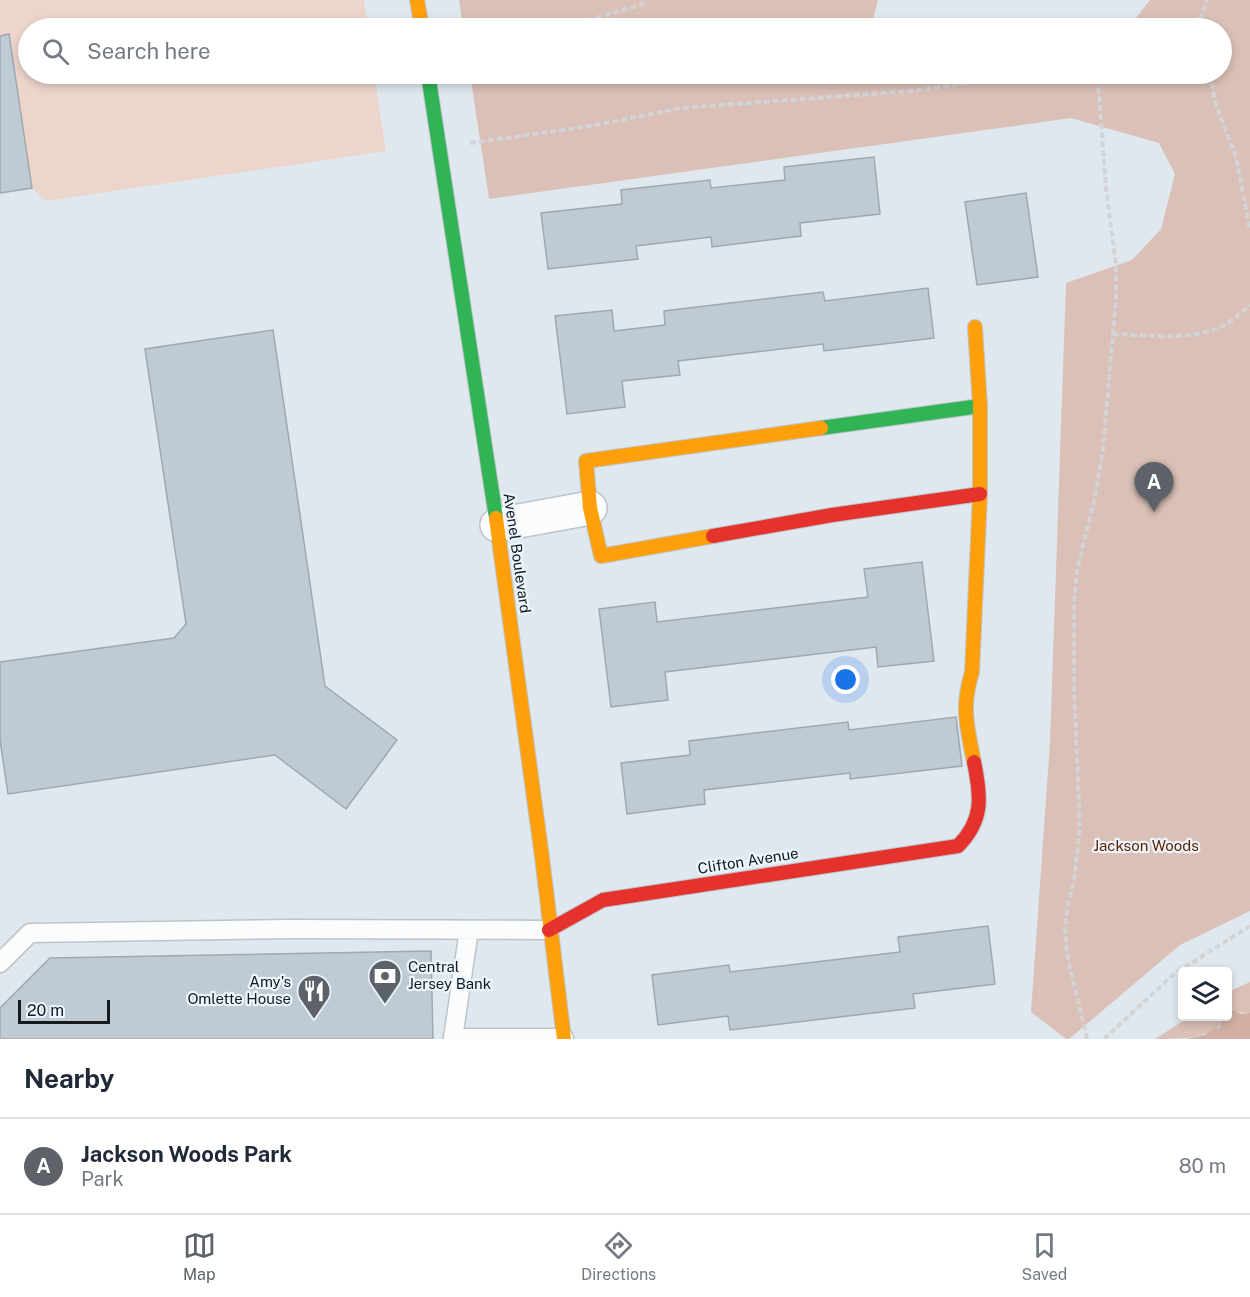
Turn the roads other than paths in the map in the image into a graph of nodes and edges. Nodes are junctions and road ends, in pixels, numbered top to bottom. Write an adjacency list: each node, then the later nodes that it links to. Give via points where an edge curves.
1 (417, 0): 2 (street)
2 (420, 18)
3 (431, 84): 8 (street, Avenel Boulevard)
4 (975, 327): 5 (street)
5 (980, 406): 6 (street); 7 (street, via 586,461)
6 (980, 494): 7 (street, via 832,515 601,556); 10 (street, Clifton Avenue, via 972,672 964,712 979,793 978,813 971,832 958,846 603,900)
7 (590, 508): 8 (street)
8 (497, 525): 10 (street, Avenel Boulevard)
9 (469, 930): 10 (lane); 11 (lane, via 30,933); 12 (lane)
10 (549, 930): 13 (street, Avenel Boulevard)
11 (0, 963)
12 (453, 1038): 13 (lane)
13 (564, 1039)

